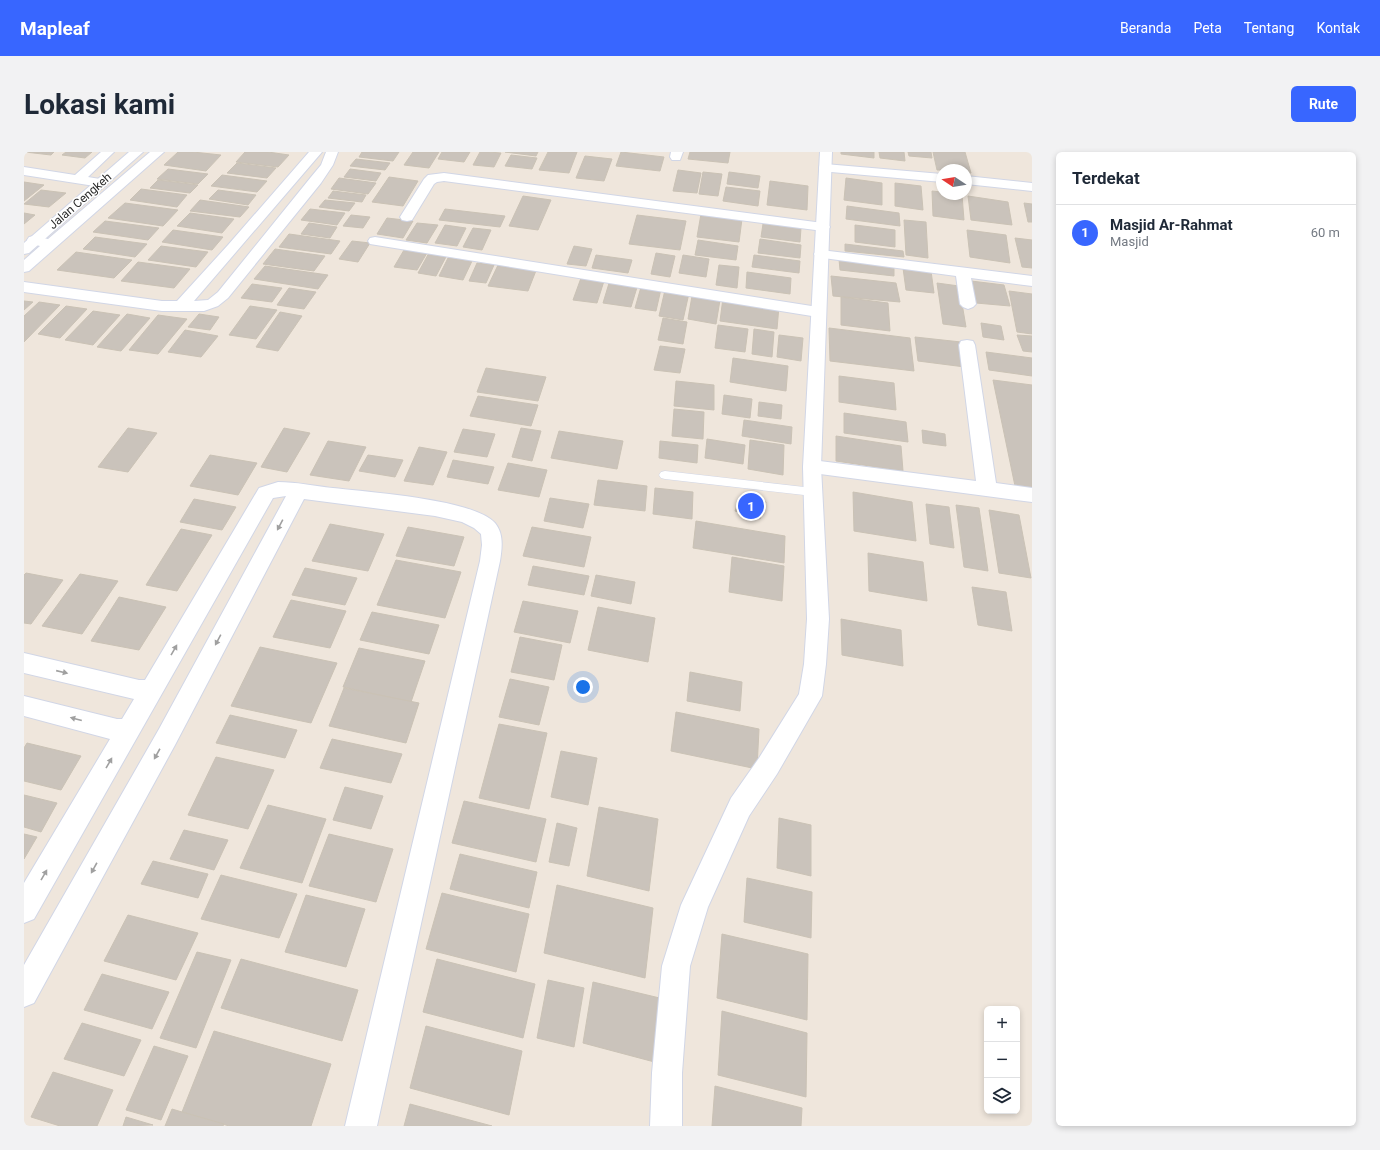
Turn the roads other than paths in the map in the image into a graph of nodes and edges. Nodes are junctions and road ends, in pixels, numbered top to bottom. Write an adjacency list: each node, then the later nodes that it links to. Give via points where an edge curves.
1 (108, 152): 9 (street)
2 (137, 152): 11 (street, Jalan Cengkeh)
3 (158, 152): 16 (street)
4 (316, 152): 24 (street, via 214,272)
5 (332, 152): 24 (street, via 327,165 316,180 223,294 204,306)
6 (826, 160): 8 (street); 14 (street)
7 (24, 171): 9 (street)
8 (936, 177)
9 (78, 178): 11 (street)
10 (972, 181): 12 (street)
11 (101, 182): 17 (street, Jalan Cengkeh)
12 (1032, 186)
13 (407, 217): 14 (street, via 429,182 440,177)
14 (823, 227): 18 (street)
15 (375, 241): 25 (street)
16 (51, 244): 17 (street); 19 (street)
17 (29, 245)
18 (821, 254): 20 (street); 25 (street)
19 (24, 268)
20 (963, 273): 21 (street); 23 (street)
21 (1032, 281)
22 (24, 287): 24 (street, via 123,302 162,306)
23 (968, 304)
24 (182, 305)
25 (818, 312): 27 (street)
26 (967, 345): 29 (street)
27 (812, 467): 29 (street); 31 (street)
28 (665, 475): 31 (lane)
29 (986, 489): 32 (street)
30 (298, 491): 34 (street, one-way to 30, via 264,495 278,489); 38 (street, one-way to 38, via 167,737); 39 (street, via 456,513 482,523 490,530 492,542 488,569)
31 (813, 492): 40 (street, via 818,619 810,696 740,807 695,905 676,966 667,1073)
32 (1032, 495)
33 (24, 663): 34 (street, one-way to 34, via 139,690)
34 (151, 690): 36 (street)
35 (24, 706): 36 (street, one-way to 35, via 117,730)
36 (128, 730): 37 (street, one-way to 36)
37 (24, 909)
38 (24, 993)
39 (361, 1126)
40 (666, 1126)

